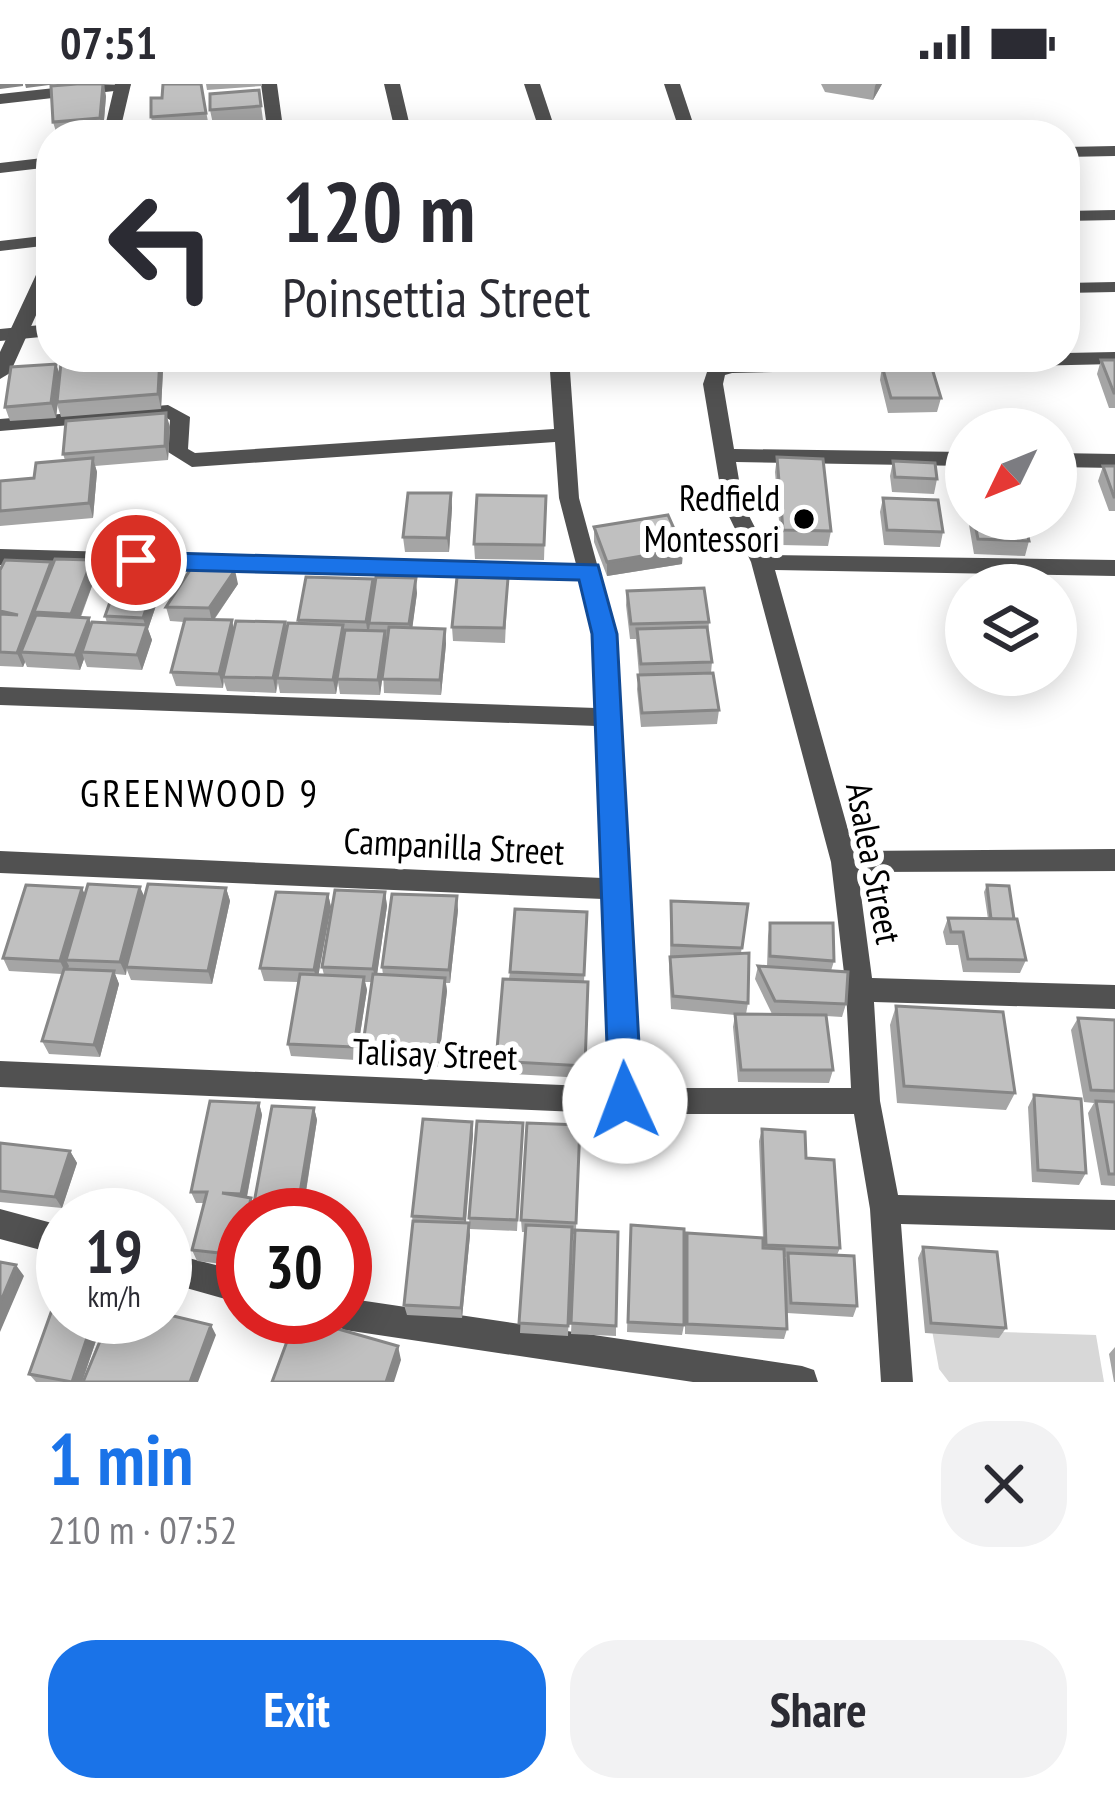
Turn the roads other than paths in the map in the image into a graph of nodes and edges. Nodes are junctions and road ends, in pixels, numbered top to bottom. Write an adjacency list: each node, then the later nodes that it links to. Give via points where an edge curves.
1 (123, 84): 6 (street); 7 (street)
2 (269, 84): 8 (street)
3 (392, 84): 9 (street)
4 (532, 84): 10 (street)
5 (672, 84): 11 (street)
6 (0, 99)
7 (114, 120)
8 (274, 120)
9 (400, 120)
10 (544, 120)
11 (684, 120)
12 (1115, 151): 13 (street)
13 (1080, 152)
14 (36, 164): 15 (street)
15 (0, 168)
16 (1115, 215): 17 (street)
17 (1080, 216)
18 (36, 241): 19 (street)
19 (0, 245)
20 (36, 287): 23 (street)
21 (1115, 287): 22 (street)
22 (1080, 288)
23 (9, 333): 28 (street)
24 (1115, 358): 25 (street, Asalea Street)
25 (1080, 359)
26 (559, 372): 30 (street)
27 (719, 372): 31 (street, Asalea Street, via 713,384)
28 (0, 373)
29 (0, 425): 30 (street, via 167,411 179,417 178,452 192,460)
30 (561, 435): 38 (street)
31 (726, 455): 32 (street); 36 (street, Asalea Street, via 733,504)
32 (945, 459)
33 (1077, 460): 34 (street)
34 (1115, 461)
35 (0, 556): 38 (street)
36 (762, 562): 37 (street); 43 (street, Asalea Street)
37 (1115, 568)
38 (589, 572): 40 (street, via 604,634)
39 (0, 696): 40 (street)
40 (607, 717): 44 (street)
41 (1115, 860): 43 (street)
42 (0, 862): 44 (street, Campanilla Street)
43 (844, 862): 45 (street, Asalea Street)
44 (617, 889): 49 (street)
45 (860, 990): 46 (street); 48 (street, Asalea Street)
46 (1115, 997)
47 (0, 1074): 49 (street, Talisay Street)
48 (866, 1100): 49 (street, Talisay Street); 50 (street, Asalea Street)
49 (625, 1101)
50 (885, 1209): 51 (street); 56 (street, Asalea Street)
51 (1115, 1215)
52 (0, 1224): 53 (street)
53 (36, 1234)
54 (372, 1318): 55 (street)
55 (802, 1382)
56 (897, 1382)

